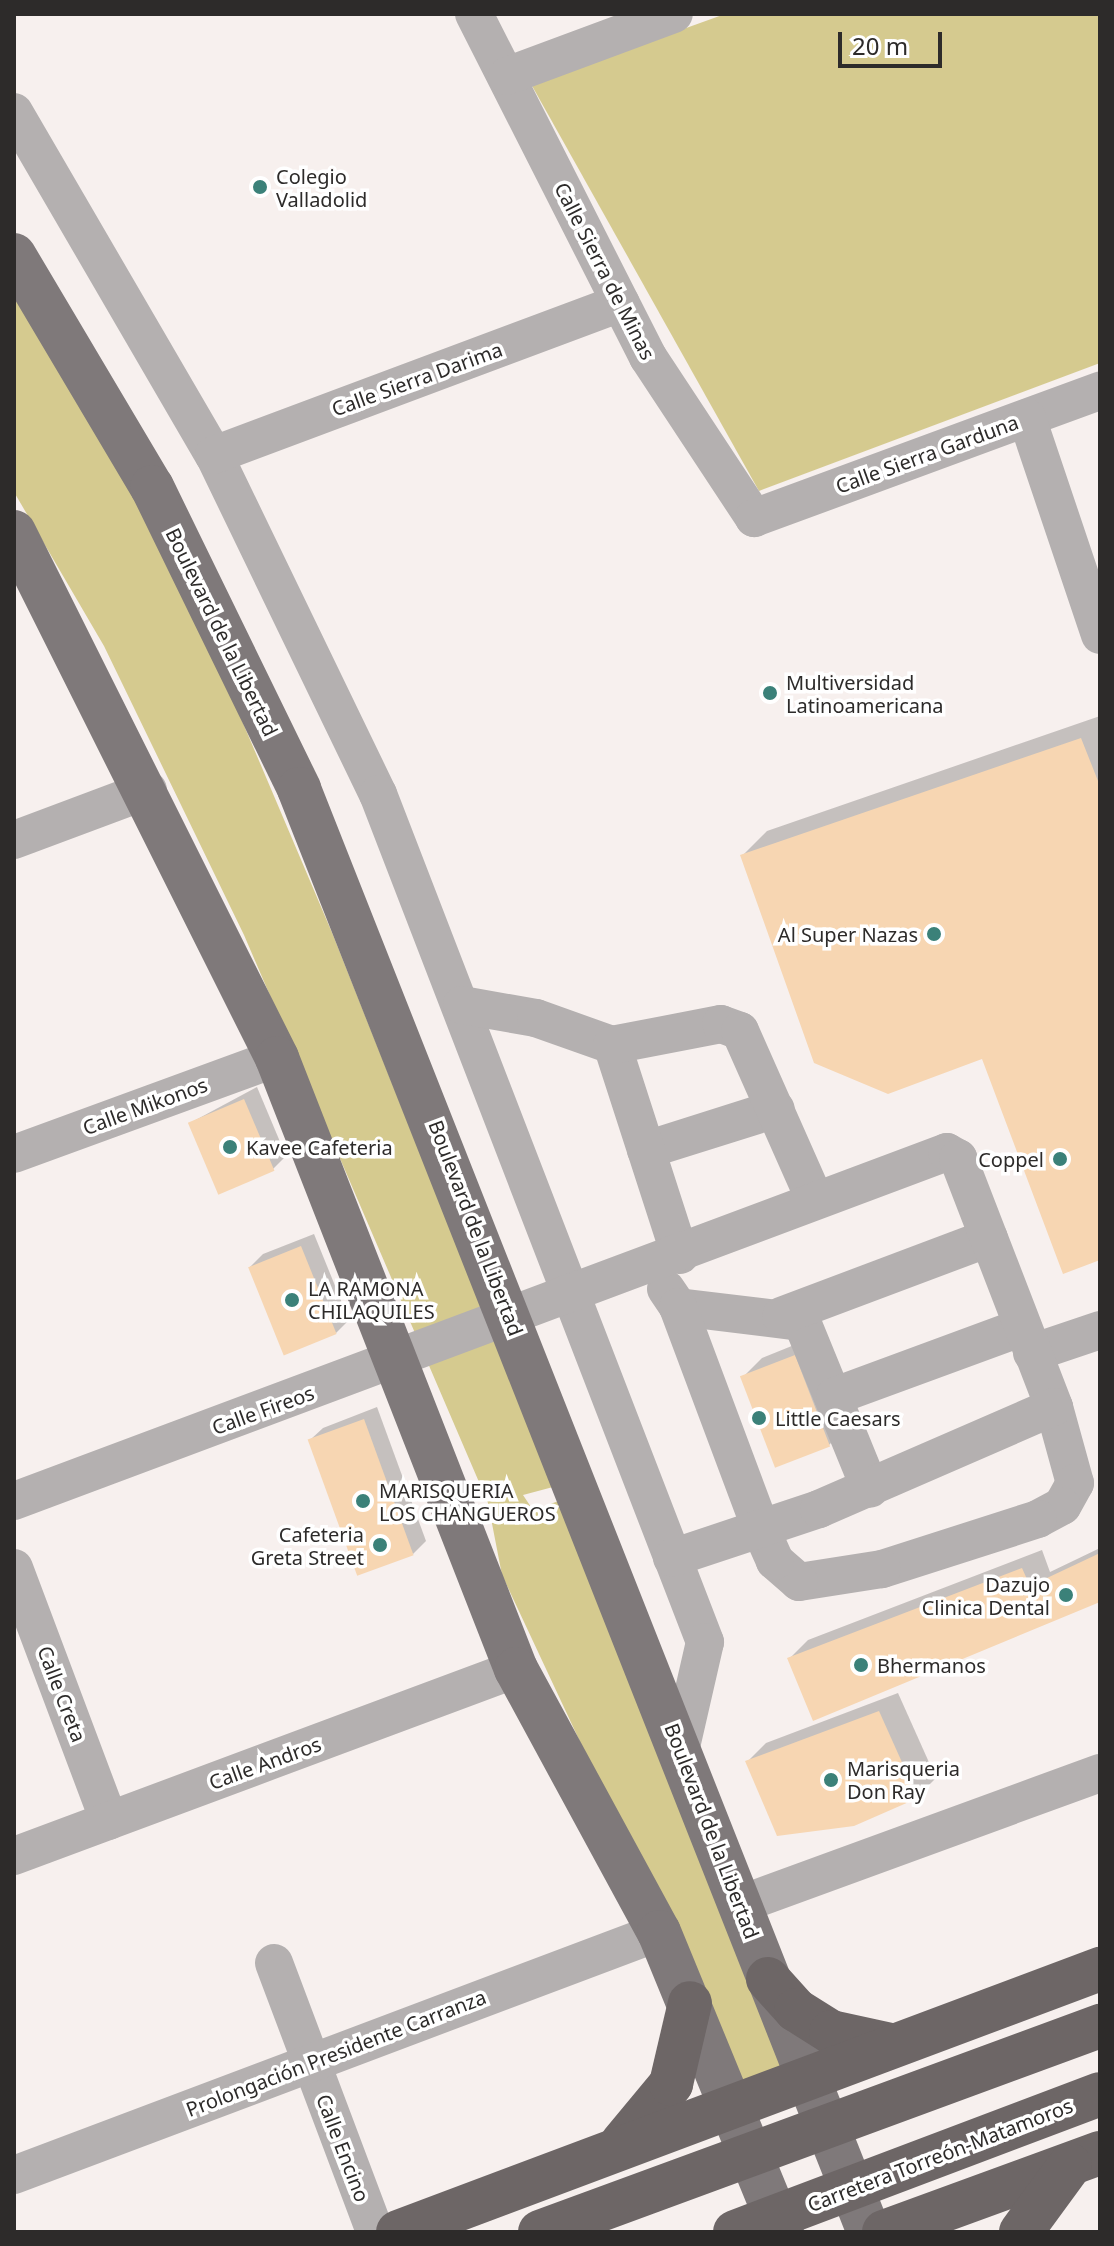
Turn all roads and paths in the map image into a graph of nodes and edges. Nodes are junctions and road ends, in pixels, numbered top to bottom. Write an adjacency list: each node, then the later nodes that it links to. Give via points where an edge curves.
1 (474, 14): 3 (street, Calle Sierra de Minas)
2 (674, 14): 3 (street)
3 (507, 76): 6 (street, Calle Sierra de Minas)
4 (14, 112): 9 (street)
5 (14, 255): 27 (main road, Boulevard de la Libertad, via 152,487 299,789)
6 (620, 303): 9 (street, Calle Sierra Darima); 10 (street, Calle Sierra de Minas, via 685,420)
7 (1100, 391): 8 (street, Calle Sierra Garduna)
8 (1027, 418): 10 (street, Calle Sierra Garduna); 12 (street)
9 (214, 455): 15 (street, via 378,794)
10 (754, 518)
11 (14, 532): 13 (main road)
12 (1100, 635)
13 (148, 790): 14 (street); 17 (main road)
14 (14, 840)
15 (462, 1005): 16 (street, via 536,1018); 24 (street)
16 (612, 1045): 18 (street, via 732,1027 748,1039); 19 (street)
17 (277, 1058): 20 (street, Calle Mikonos); 30 (main road)
18 (776, 1109): 19 (street); 21 (street)
19 (646, 1150): 23 (street)
20 (14, 1154)
21 (815, 1200): 22 (street, Calle Fireos, via 947,1152 958,1158); 23 (street, Calle Fireos)
22 (989, 1238): 26 (street); 29 (street, Calle Fireos)
23 (667, 1260): 24 (street, Calle Fireos); 25 (street)
24 (569, 1295): 27 (street, Calle Fireos); 36 (street)
25 (678, 1307): 26 (street); 35 (street)
26 (781, 1316): 31 (street, via 802,1322)
27 (511, 1317): 30 (street, Calle Fireos); 39 (main road, Boulevard de la Libertad)
28 (1100, 1330): 29 (street)
29 (1028, 1340): 31 (street); 32 (street, Calle Fireos)
30 (397, 1361): 34 (street, Calle Fireos); 38 (main road)
31 (835, 1396): 33 (street)
32 (1054, 1407): 33 (street); 35 (street, Calle Fireos, via 1075,1483 1062,1506 1038,1519 882,1569 799,1582 775,1561)
33 (870, 1489): 35 (street)
34 (14, 1501)
35 (761, 1529): 36 (street)
36 (672, 1558): 39 (street, via 705,1642)
37 (14, 1568): 41 (street, Calle Creta)
38 (516, 1669): 41 (street, Calle Andros); 44 (main road)
39 (681, 1747): 43 (main road, Boulevard de la Libertad)
40 (1100, 1773): 43 (street)
41 (109, 1821): 42 (street, Calle Andros)
42 (14, 1856)
43 (739, 1905): 47 (main road, Boulevard de la Libertad)
44 (659, 1932): 48 (main road); 51 (street, Prolongación Presidente Carranza)
45 (274, 1963): 51 (street, Calle Encino)
46 (1100, 1969): 50 (highway)
47 (768, 1979): 50 (highway, via 796,2010 831,2032); 52 (main road, Boulevard de la Libertad)
48 (690, 2003): 54 (main road); 55 (highway, via 671,2084 645,2124)
49 (1100, 2026): 60 (highway)
50 (910, 2038): 52 (highway); 56 (highway, via 946,2111 982,2153)
51 (311, 2063): 57 (street, Prolongación Presidente Carranza); 58 (street, Calle Encino)
52 (805, 2079): 54 (highway); 64 (main road, Boulevard de la Libertad)
53 (1100, 2094): 62 (highway, Carretera Torreón-Matamoros)
54 (734, 2107): 55 (highway); 63 (main road)
55 (603, 2152): 59 (highway); 61 (highway)
56 (1067, 2165): 65 (highway); 66 (highway)
57 (14, 2175)
58 (375, 2232)
59 (398, 2232)
60 (540, 2232)
61 (643, 2232)
62 (735, 2232)
63 (782, 2232)
64 (869, 2232)
65 (884, 2232)
66 (1021, 2232)

